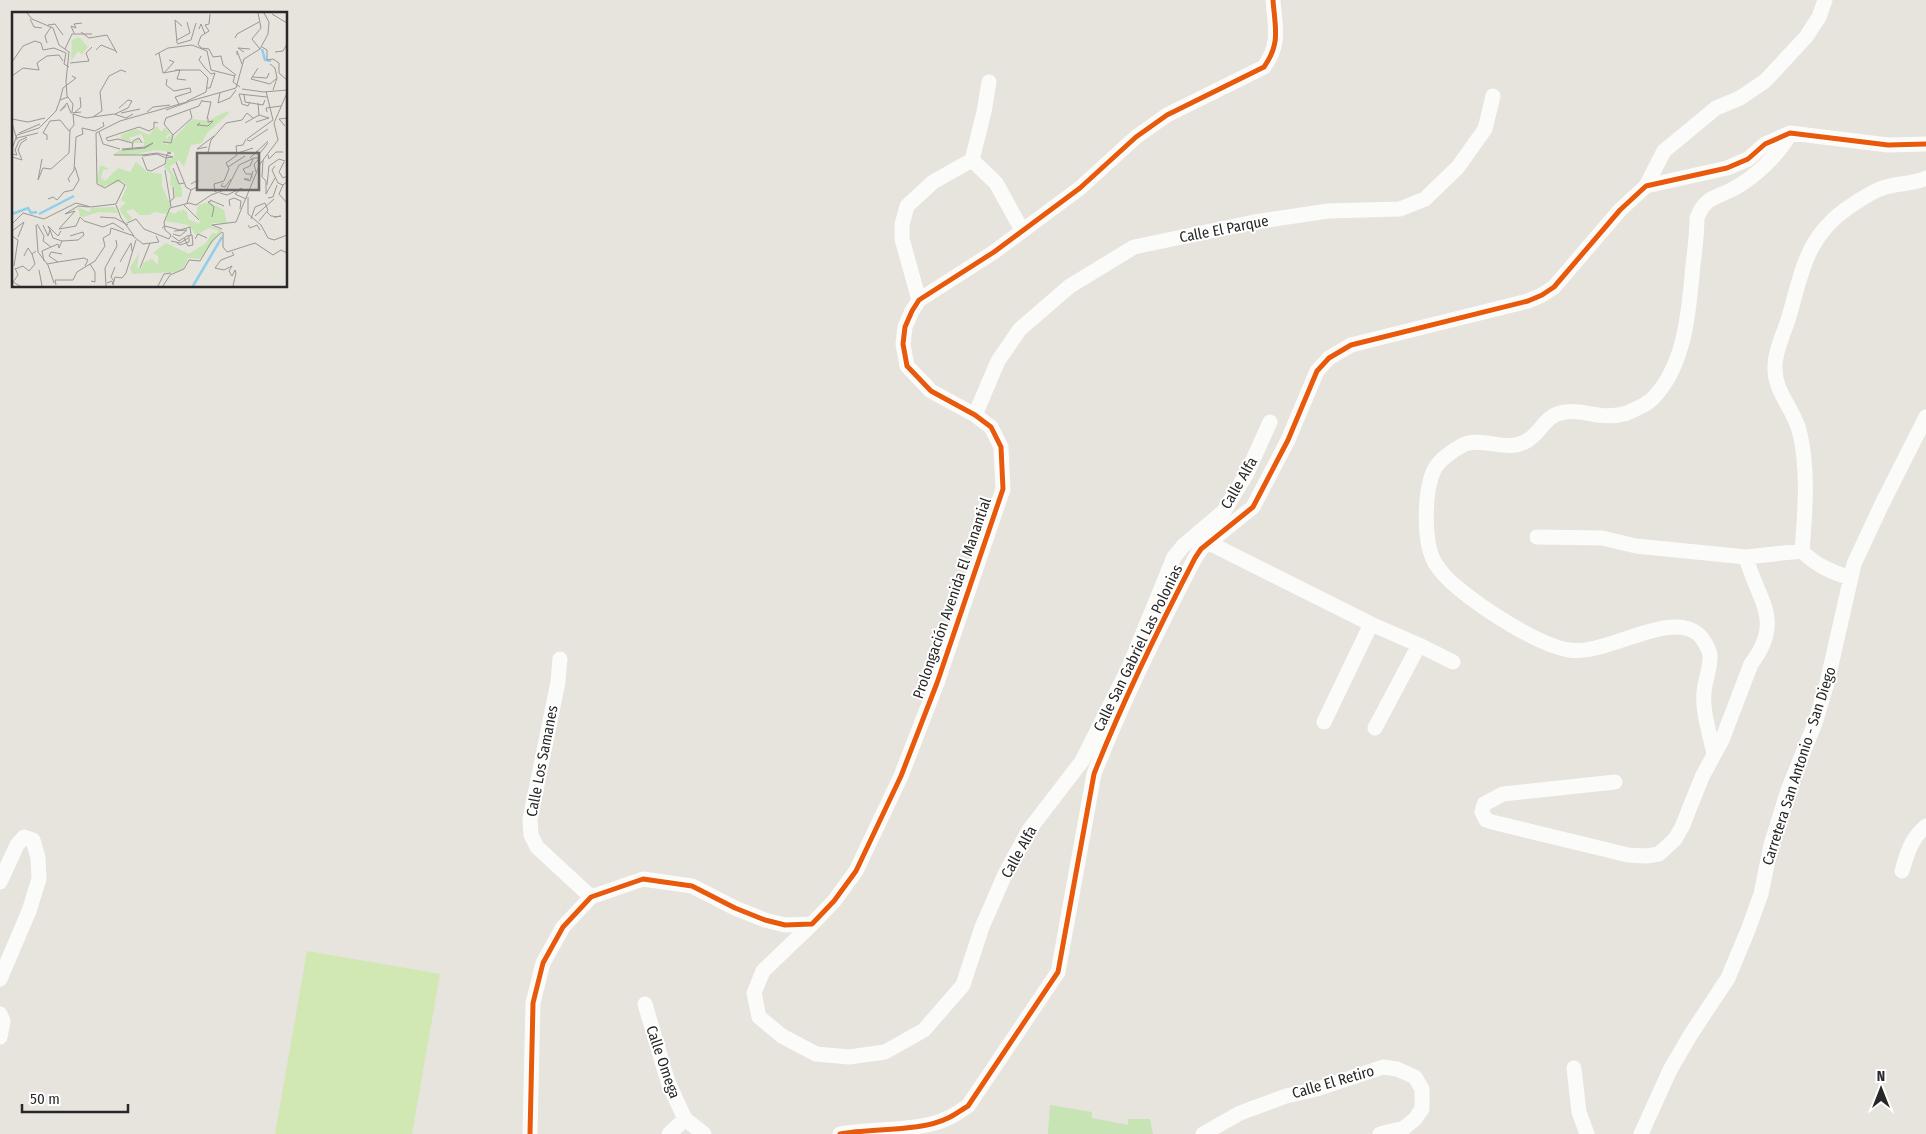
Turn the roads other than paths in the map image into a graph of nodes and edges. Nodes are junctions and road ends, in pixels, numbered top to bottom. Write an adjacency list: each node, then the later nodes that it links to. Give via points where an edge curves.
1 (1273, 0): 10 (street, Prolongación Avenida El Manantial, via 1276,38 1272,55 1264,67 1160,121 1136,137 1080,188)
2 (1825, 0): 9 (street, via 1806,37 1766,82 1716,108 1664,151)
3 (989, 82): 7 (street)
4 (1493, 96): 12 (street, Calle El Parque, via 1485,128 1458,167 1425,198 1400,209 1328,211 1134,246 1070,286 1020,329 998,361)
5 (1790, 132): 6 (street, via 1888,145); 9 (street, via 1728,168); 26 (street, via 1758,172 1702,206 1697,218 1690,297 1679,351 1655,397 1625,414 1607,417 1569,411 1552,416 1529,440 1512,446 1465,444 1435,468 1428,496 1428,541 1435,563 1456,587 1482,606 1549,645 1589,651 1656,629 1673,627 1696,632 1710,654 1704,694)
6 (1926, 144)
7 (972, 160): 10 (street, via 996,183); 11 (street, via 933,182 907,206 902,238)
8 (1926, 178): 17 (street, via 1884,187 1847,208 1819,236 1801,270 1775,368 1778,390 1798,428 1802,446 1805,498)
9 (1646, 186): 16 (street, Calle San Gabriel Las Polonias, via 1620,210 1554,287 1542,295 1351,346 1329,358 1317,371 1288,440 1253,507)
10 (1022, 230): 11 (street, Prolongación Avenida El Manantial)
11 (919, 300): 12 (street, Prolongación Avenida El Manantial, via 905,327 903,344 907,366 932,391)
12 (975, 415): 32 (street, Prolongación Avenida El Manantial, via 991,426 1000,446 1003,489 901,776 856,872)
13 (1926, 417): 19 (street, Carretera San Antonio - San Diego, via 1882,504)
14 (1270, 422): 32 (street, Calle Alfa, via 1248,473 1224,511 1174,556 1128,667 1082,761 1028,830 982,927 963,985 924,1030 885,1052 849,1057 816,1054 782,1036 759,1016 754,993 763,971)
15 (1537, 536): 18 (street, via 1602,538 1636,546)
16 (1209, 543): 20 (street); 42 (street, Calle San Gabriel Las Polonias, via 1194,558 1153,639 1094,774 1058,972 968,1106 947,1119 918,1126)
17 (1802, 551): 18 (street); 19 (street, via 1823,567)
18 (1746, 556): 26 (street, via 1750,574 1765,603 1766,636)
19 (1850, 578): 46 (street, Carretera San Antonio - San Diego, via 1828,684 1788,790 1748,930 1728,978 1670,1070)
20 (1371, 624): 21 (street); 24 (street)
21 (1419, 645): 23 (street); 25 (street)
22 (560, 660): 31 (street, Calle Los Samanes, via 530,819 531,835 537,847)
23 (1453, 662)
24 (1324, 722)
25 (1375, 728)
26 (1714, 754): 27 (street, via 1682,827 1659,854 1628,855 1492,822 1486,820 1482,812 1484,804 1503,794)
27 (1615, 782)
28 (1926, 826): 29 (street, via 1917,833 1909,847)
29 (1902, 872)
30 (0, 882): 33 (street, via 17,845 24,837 33,840 39,880)
31 (591, 897): 32 (street, via 644,878 692,886 765,920 785,925); 39 (street, via 563,927 543,963 533,1003)
32 (812, 924)
33 (0, 979)
34 (645, 1004): 38 (street, Calle Omega, via 668,1082)
35 (0, 1014): 36 (street, via 3,1022)
36 (0, 1037)
37 (1574, 1068): 45 (street, via 1579,1112)
38 (685, 1120): 40 (street); 41 (street, Calle Omega)
39 (530, 1134)
40 (669, 1134)
41 (704, 1134)
42 (840, 1134)
43 (1203, 1134): 44 (street, Calle El Retiro, via 1240,1113 1279,1098 1383,1067 1398,1069 1415,1077 1422,1089 1422,1109 1404,1128)
44 (1380, 1134)
45 (1587, 1134)
46 (1641, 1134)

